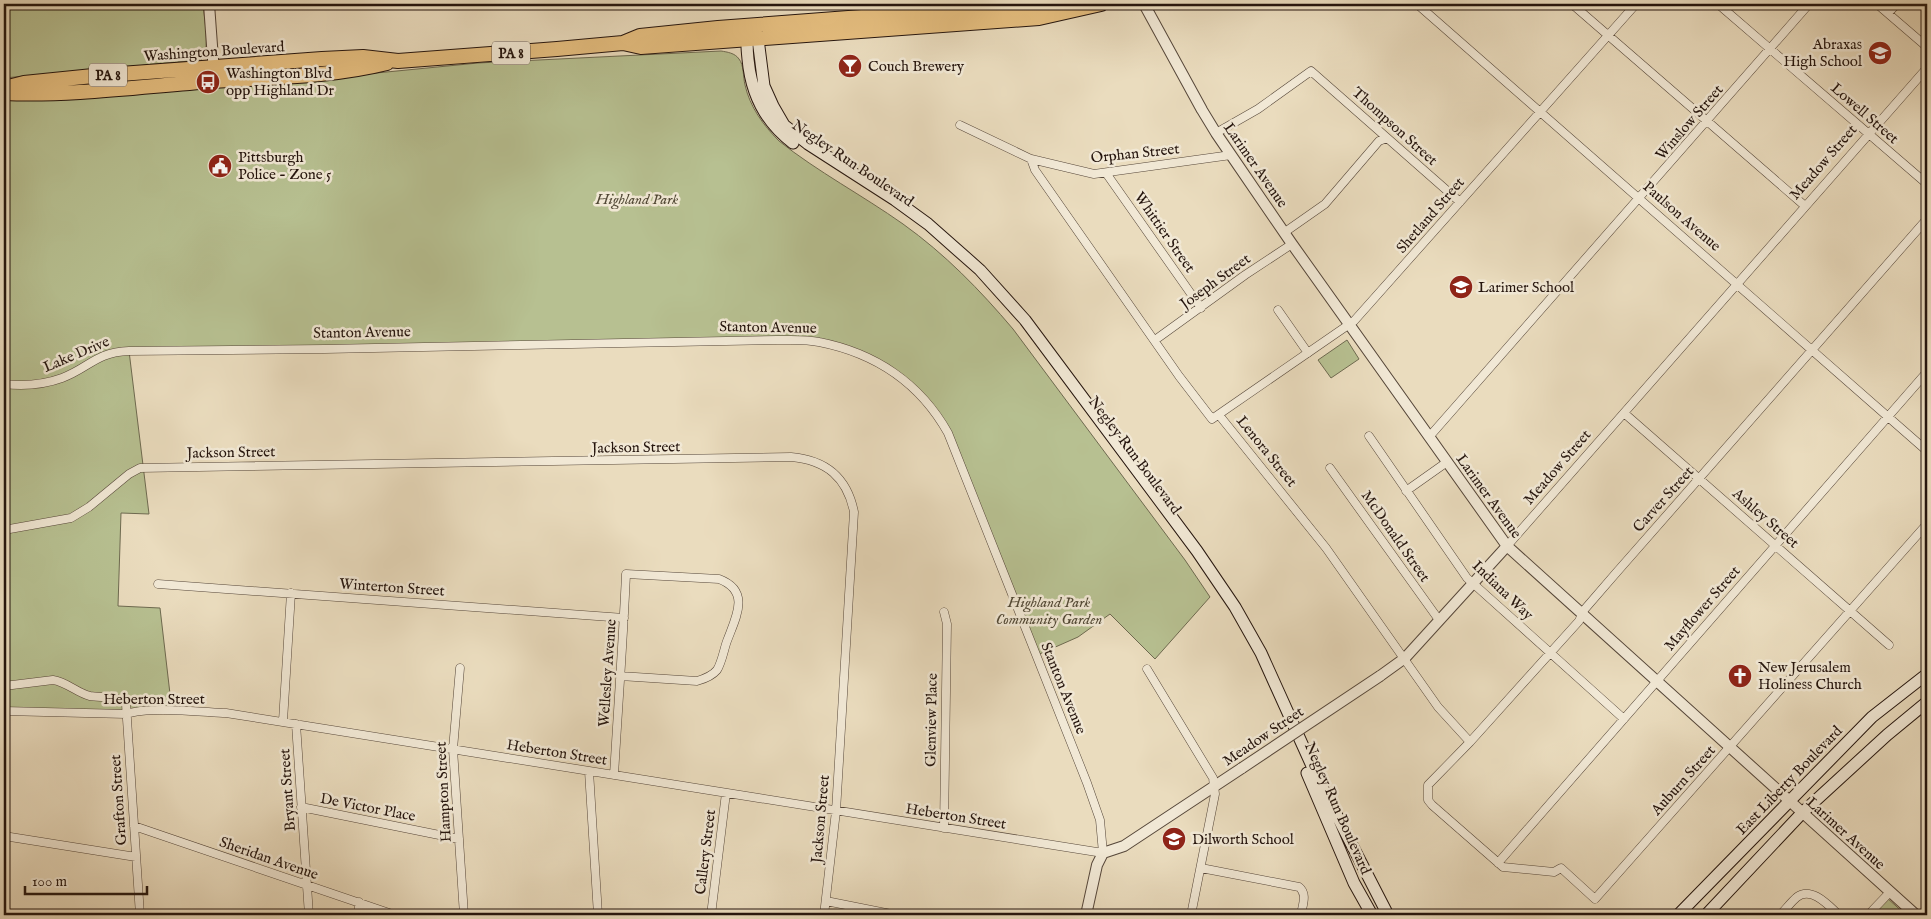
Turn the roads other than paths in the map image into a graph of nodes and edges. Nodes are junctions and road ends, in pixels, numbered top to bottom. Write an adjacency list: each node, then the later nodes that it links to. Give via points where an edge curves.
1 (209, 4): 20 (street)
2 (1101, 4): 11 (highway, Washington Boulevard / PA 8)
3 (1144, 4): 26 (street, Larimer Avenue)
4 (1417, 4): 23 (street, Paulson Avenue)
5 (1572, 4): 14 (street)
6 (1636, 4): 14 (street, Shetland Street)
7 (1718, 4): 18 (street, Lowell Street)
8 (1809, 4): 18 (street, Winslow Street)
9 (1877, 4): 12 (street)
10 (1896, 4): 12 (street)
11 (1079, 8): 13 (highway, Washington Boulevard / PA 8, via 922,13); 15 (highway, Washington Boulevard / PA 8, via 1039,18)
12 (1888, 13): 17 (street)
13 (751, 25): 15 (main road, Negley Run Boulevard); 16 (highway, Washington Boulevard / PA 8, via 640,36)
14 (1607, 34): 23 (street, Shetland Street); 24 (street)
15 (752, 39): 16 (highway, Washington Boulevard / PA 8, via 641,47); 122 (main road, Negley Run Boulevard, via 749,67 754,89 773,125 796,146 891,206 975,275 1019,325 1191,556 1258,664 1351,875); 123 (main road, Negley Run Boulevard, via 764,86 784,125 928,224 980,270 1025,320 1197,552 1257,646 1317,777)
16 (623, 43): 20 (highway, Washington Boulevard / PA 8, via 398,61 363,57)
17 (1927, 47)
18 (1770, 49): 24 (street, Winslow Street); 27 (street, Lowell Street)
19 (1927, 68): 27 (street, Meadow Street)
20 (214, 74): 21 (highway, Washington Boulevard / PA 8, via 93,76); 22 (highway, Washington Boulevard / PA 8, via 94,90)
21 (4, 88)
22 (4, 93)
23 (1540, 112): 33 (street, Paulson Avenue); 34 (street, Shetland Street)
24 (1708, 121): 33 (street, Winslow Street); 35 (street)
25 (960, 125): 30 (street, Orphan Street)
26 (1216, 133): 28 (street, Thompson Street, via 1258,109 1311,71); 29 (street, Larimer Avenue)
27 (1868, 134): 32 (street, Lowell Street); 35 (street, Meadow Street)
28 (1386, 138): 34 (street, Thompson Street); 37 (street, via 1379,141 1325,204)
29 (1231, 155): 31 (street, Orphan Street); 37 (street, Larimer Avenue)
30 (1031, 159): 31 (street, Orphan Street); 43 (street, Lenora Street, via 1035,170)
31 (1106, 174): 40 (street, Whittier Street)
32 (1927, 184)
33 (1640, 198): 39 (street, Paulson Avenue); 53 (street, Winslow Street)
34 (1460, 202): 42 (street, Shetland Street)
35 (1805, 206): 39 (street, Meadow Street)
36 (1927, 219): 45 (street, Carver Street)
37 (1285, 232): 38 (street, Larimer Avenue)
38 (1292, 244): 40 (street, Joseph Street); 42 (street, Larimer Avenue)
39 (1737, 283): 45 (street, Paulson Avenue); 49 (street, Meadow Street)
40 (1201, 308): 43 (street, Joseph Street)
41 (1278, 310): 46 (street)
42 (1349, 324): 46 (street, Shetland Street); 53 (street, Larimer Avenue)
43 (1155, 340): 50 (street, Lenora Street, via 1212,419)
44 (129, 350): 48 (street, Lake Drive, via 103,355 53,381 32,385); 102 (street, Stanton Avenue, via 777,340 818,342 858,352 888,368 914,390 948,433 1087,784 1100,820)
45 (1813, 350): 51 (street, Paulson Avenue); 57 (street, Carver Street)
46 (1308, 353): 50 (street, Shetland Street)
47 (1927, 372): 51 (street, Mayflower Street)
48 (4, 384)
49 (1624, 413): 57 (street, Ashley Street); 62 (street, Meadow Street)
50 (1219, 415): 73 (street, Lenora Street, via 1326,548)
51 (1889, 416): 54 (street, Paulson Avenue); 61 (street, Mayflower Street)
52 (1369, 436): 58 (street, Indiana Way)
53 (1429, 436): 55 (street, Larimer Avenue)
54 (1927, 451)
55 (1447, 462): 58 (street); 62 (street, Larimer Avenue)
56 (1330, 468): 70 (street, McDonald Street)
57 (1700, 479): 61 (street, Ashley Street); 68 (street, Carver Street)
58 (1406, 492): 64 (street, Indiana Way)
59 (1927, 524): 66 (street, Auburn Street)
60 (4, 530): 96 (street, Jackson Street, via 71,518 140,468 808,459 823,465 846,486 854,512)
61 (1776, 545): 66 (street, Ashley Street); 78 (street, Mayflower Street)
62 (1507, 546): 64 (street, Meadow Street); 68 (street, Larimer Avenue)
63 (158, 584): 65 (street, Winterton Street)
64 (1473, 584): 70 (street, Meadow Street); 72 (street, Indiana Way)
65 (290, 593): 69 (street, Winterton Street); 84 (street)
66 (1851, 611): 71 (street, Ashley Street); 87 (street, Auburn Street)
67 (944, 612): 99 (street, Glenview Place)
68 (1582, 615): 72 (street, Carver Street); 78 (street, Larimer Avenue)
69 (624, 618): 77 (street, Wellesley Avenue); 77 (street, Wellesley Avenue, via 626,574 719,579 727,582 739,599 717,670 708,678 697,681)
70 (1439, 620): 73 (street, Meadow Street)
71 (1889, 644)
72 (1550, 653): 83 (street, Indiana Way); 86 (street, Carver Street)
73 (1405, 658): 86 (street, Lenora Street, via 1438,707); 91 (street, Meadow Street, bridge)
74 (460, 668): 88 (street, Hampton Street)
75 (1146, 669): 91 (street, via 1213,778)
76 (1927, 674): 94 (main road, East Liberty Boulevard, via 1872,717)
77 (620, 676): 90 (street, Wellesley Avenue)
78 (1655, 682): 83 (street, Mayflower Street); 87 (street, Larimer Avenue)
79 (4, 686): 82 (street, via 61,681 86,695 123,700)
80 (1927, 702): 97 (main road)
81 (4, 711): 82 (street, Heberton Street)
82 (126, 714): 84 (street, Heberton Street, via 134,711 217,713); 98 (street, Grafton Street)
83 (1624, 719): 104 (street, Mayflower Street)
84 (283, 721): 85 (street, Heberton Street)
85 (296, 724): 88 (street, Heberton Street); 95 (street, Bryant Street)
86 (1470, 742): 93 (street, Carver Street, via 1428,785)
87 (1729, 748): 94 (street, Larimer Avenue); 104 (street, Auburn Street, via 1595,899 1561,868 1554,872 1503,867)
88 (453, 749): 89 (street, Heberton Street); 101 (street, Hampton Street)
89 (589, 771): 90 (street, Heberton Street); 115 (street)
90 (614, 775): 92 (street, Heberton Street)
91 (1214, 786): 102 (street, Meadow Street, via 1124,846); 105 (street)
92 (726, 793): 96 (street, Heberton Street); 116 (street, Callery Street)
93 (1428, 800): 104 (street, Auburn Street)
94 (1789, 802): 97 (street, Larimer Avenue); 124 (main road, East Liberty Boulevard)
95 (302, 807): 101 (street, De Victor Place); 106 (street, Bryant Street)
96 (836, 811): 99 (street, Heberton Street); 108 (street, Jackson Street)
97 (1802, 813): 107 (street, Larimer Avenue); 125 (main road)
98 (134, 826): 103 (street, Grafton Street); 106 (street, Sheridan Avenue)
99 (944, 828): 102 (street, Heberton Street)
100 (4, 836): 103 (street)
101 (459, 839): 114 (street, Hampton Street)
102 (1103, 853): 119 (street, Stanton Avenue, via 1097,865)
103 (136, 857): 110 (street, Grafton Street)
104 (1498, 863)
105 (1201, 868): 120 (street); 121 (street, via 1299,887 1304,894)
106 (307, 885): 109 (street, Sheridan Avenue); 111 (street, Bryant Street)
107 (1890, 892): 128 (street); 129 (street, Larimer Avenue)
108 (826, 901): 117 (street, Jackson Street); 118 (street)
109 (359, 902): 112 (street); 113 (street, Sheridan Avenue)
110 (140, 915)
111 (309, 915)
112 (359, 915)
113 (395, 915)
114 (464, 915)
115 (598, 915)
116 (711, 915)
117 (824, 915)
118 (896, 915)
119 (1086, 915)
120 (1191, 915)
121 (1301, 915)
122 (1372, 915)
123 (1388, 915)
124 (1678, 915)
125 (1706, 915)
126 (1780, 915): 127 (street, via 1803,894 1817,896)
127 (1839, 915)
128 (1868, 915)
129 (1916, 915)

